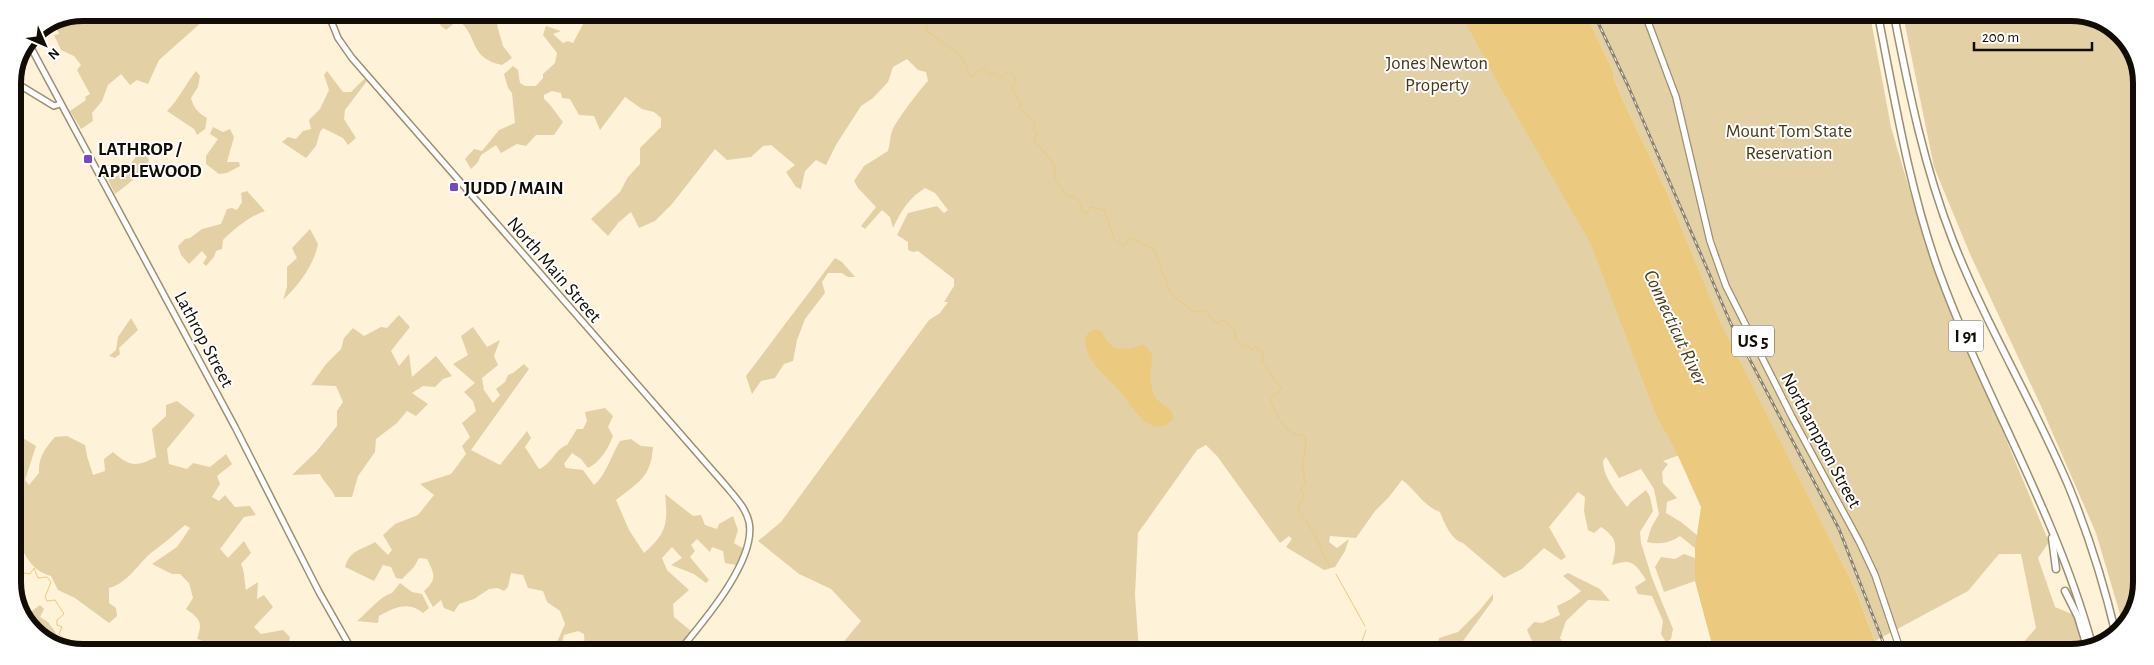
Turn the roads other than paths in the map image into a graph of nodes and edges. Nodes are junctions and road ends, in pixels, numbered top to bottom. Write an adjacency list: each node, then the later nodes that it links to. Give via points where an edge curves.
1 (331, 21): 17 (street, North Main Street, via 352,58 732,493 748,518 749,540 741,565)
2 (1648, 21): 18 (main road, Northampton Street / US 5, via 1673,90 1710,241 1726,286 1860,543 1875,575)
3 (1879, 21): 8 (highway, I 91, via 1906,163 1939,272)
4 (1895, 21): 10 (highway, I 91, via 1917,132 1942,211 1971,283 2068,486)
5 (32, 49): 7 (street, Lathrop Street)
6 (21, 85): 7 (street, via 54,106)
7 (60, 104): 16 (street, Lathrop Street)
8 (2049, 524): 9 (highway); 14 (highway, I 91)
9 (2056, 570)
10 (2104, 584): 12 (highway); 13 (highway, I 91)
11 (2065, 592): 15 (highway, via 2078,617)
12 (2117, 623)
13 (2114, 626)
14 (2090, 640)
15 (2086, 642)
16 (349, 644)
17 (685, 644)
18 (1898, 644)

